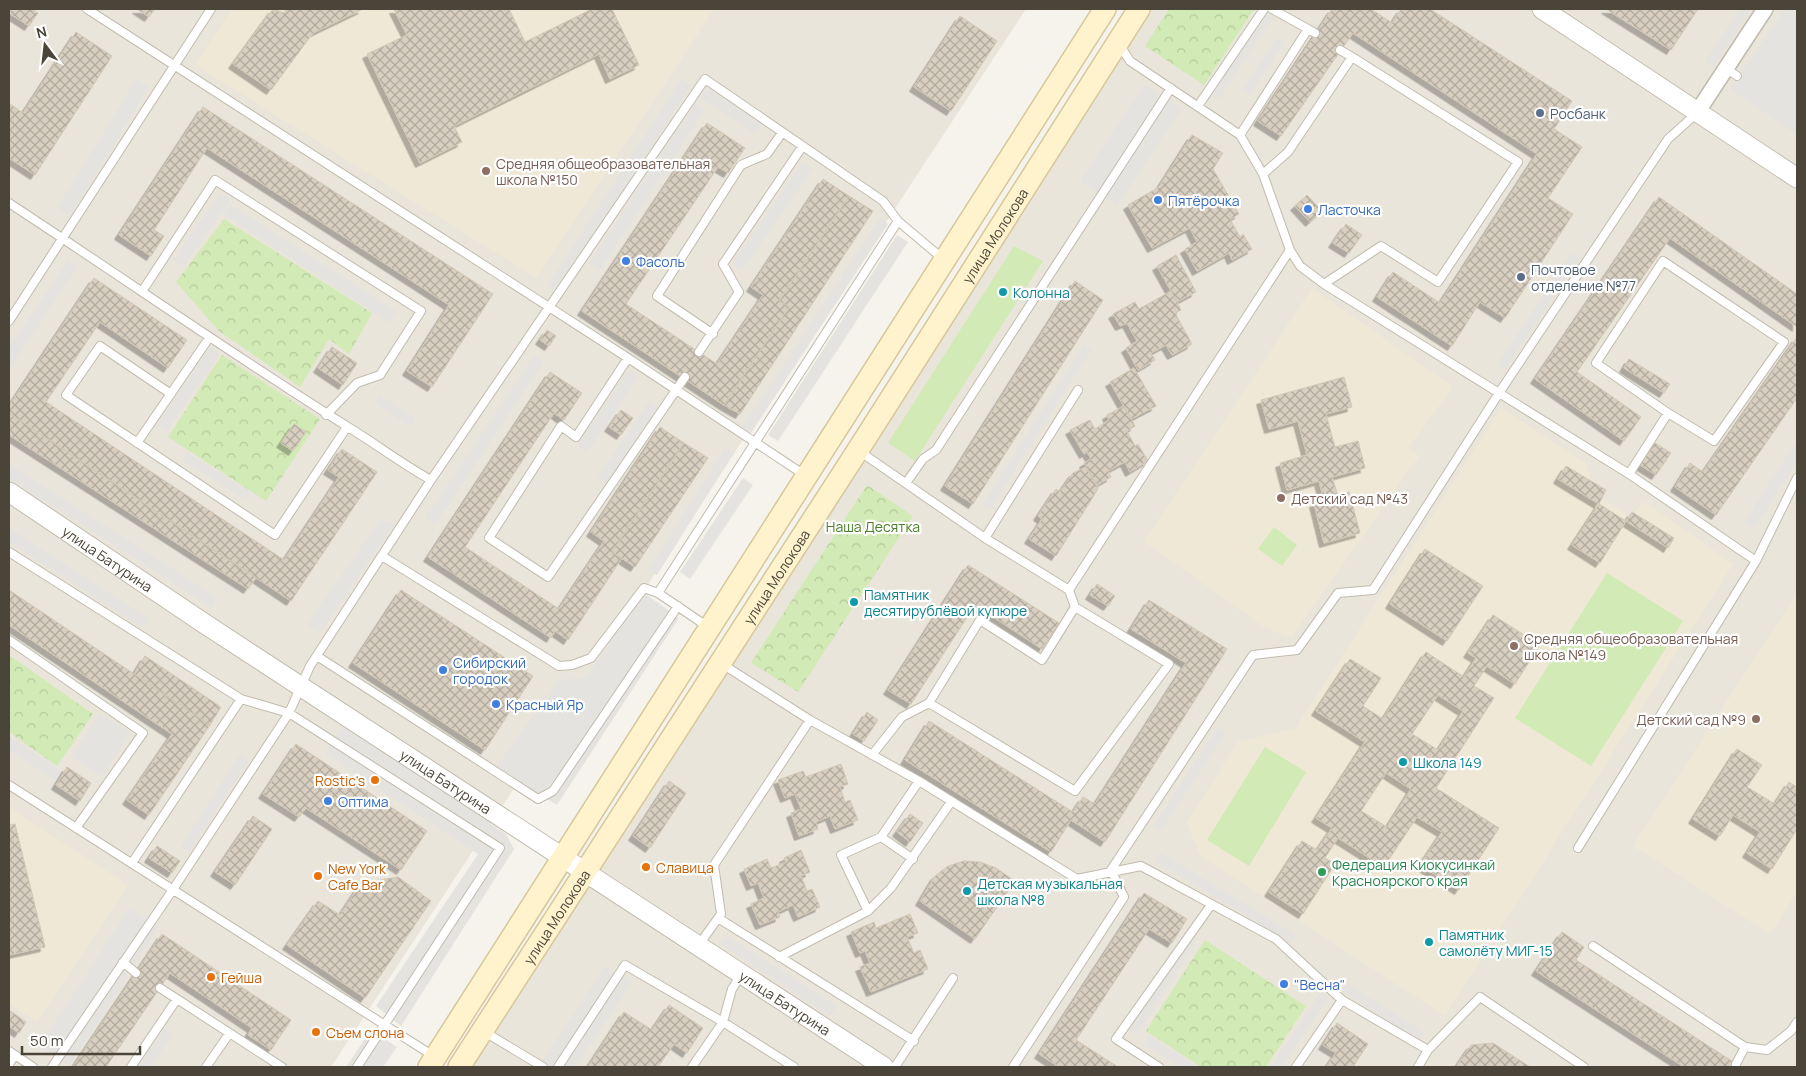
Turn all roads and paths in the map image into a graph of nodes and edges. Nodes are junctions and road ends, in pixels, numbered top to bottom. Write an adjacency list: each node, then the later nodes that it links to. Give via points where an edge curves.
1 (87, 9): 12 (lane)
2 (212, 9): 12 (lane)
3 (1105, 9): 25 (main road, улица Молокова)
4 (1139, 9): 9 (main road, улица Молокова)
5 (1264, 9): 14 (lane)
6 (1272, 9): 17 (lane, via 1311,31)
7 (1542, 9): 15 (street)
8 (1765, 9): 15 (street, via 1732,73)
9 (1117, 42): 13 (lane, via 1130,61); 44 (main road, улица Молокова)
10 (1340, 50): 11 (lane)
11 (1352, 57): 19 (lane, via 1288,152); 26 (lane, via 1518,162 1438,282 1381,246)
12 (175, 67): 23 (lane); 28 (lane)
13 (1171, 88): 14 (lane); 49 (lane, via 936,450 923,459)
14 (1198, 106): 17 (lane)
15 (1698, 111): 20 (street); 37 (lane, via 1668,139)
16 (782, 133): 18 (lane); 28 (lane, via 705,79); 30 (lane, via 767,154 741,165 657,296)
17 (1240, 135): 19 (lane)
18 (802, 147): 22 (lane, via 883,201); 30 (lane, via 723,264 739,292)
19 (1263, 174): 24 (lane)
20 (1797, 178)
21 (9, 203): 23 (lane)
22 (898, 221): 25 (lane); 43 (lane)
23 (61, 237): 27 (lane); 29 (lane)
24 (1290, 250): 26 (lane, via 1300,266); 55 (lane)
25 (945, 260): 46 (main road, улица Молокова)
26 (1324, 284): 37 (lane)
27 (143, 290): 31 (lane); 40 (lane, via 214,180 421,311 380,375 356,383)
28 (550, 308): 33 (lane); 47 (lane)
29 (9, 321)
30 (713, 334): 32 (lane)
31 (209, 338): 38 (lane); 40 (lane)
32 (699, 352)
33 (628, 358): 35 (lane); 35 (lane, via 576,437 561,426 489,538 548,577)
34 (685, 377): 35 (lane)
35 (676, 390): 43 (lane)
36 (1078, 390): 51 (lane)
37 (1499, 393): 45 (lane); 78 (lane, via 1373,590 1338,593 1297,650 1253,655)
38 (171, 394): 42 (lane); 42 (lane, via 100,346 66,396)
39 (1668, 412): 39 (lane, via 1714,441 1784,342 1662,261 1596,363); 45 (lane)
40 (326, 415): 41 (lane)
41 (347, 427): 42 (lane, via 275,536); 47 (lane)
42 (137, 443)
43 (755, 443): 46 (lane); 56 (lane)
44 (858, 450): 49 (lane); 62 (main road, улица Молокова)
45 (1629, 474): 54 (lane)
46 (807, 477): 59 (main road, улица Молокова)
47 (431, 480): 53 (lane)
48 (1796, 481): 54 (lane)
49 (906, 483): 51 (lane)
50 (9, 492): 63 (street, улица Батурина)
51 (985, 538): 55 (lane)
52 (9, 552): 64 (lane)
53 (382, 556): 56 (lane, via 559,666 591,658 644,588); 61 (lane)
54 (1756, 561): 74 (lane)
55 (1069, 590): 58 (lane)
56 (658, 593): 57 (lane)
57 (678, 606): 59 (lane); 61 (lane, via 553,791 538,800)
58 (1075, 607): 65 (lane, via 1042,660 980,620); 65 (lane, via 1169,664 1075,791)
59 (711, 629): 75 (main road, улица Молокова)
60 (9, 640): 72 (lane, via 143,733)
61 (317, 656): 63 (lane)
62 (720, 663): 67 (lane); 79 (main road, улица Молокова)
63 (301, 686): 66 (lane); 75 (street, улица Батурина)
64 (241, 699): 66 (lane); 77 (lane)
65 (929, 703): 68 (lane, via 902,717)
66 (289, 713): 80 (lane); 96 (lane, via 500,848)
67 (810, 720): 68 (lane); 83 (lane, via 714,865 721,914)
68 (872, 755): 69 (lane)
69 (919, 781): 71 (lane); 73 (lane)
70 (9, 785): 72 (lane)
71 (951, 802): 76 (lane); 78 (lane, via 1077,879)
72 (76, 828): 77 (lane)
73 (882, 837): 76 (lane); 82 (lane, via 841,855)
74 (1578, 848)
75 (563, 857): 79 (street, улица Батурина); 103 (main road, улица Молокова)
76 (913, 858): 82 (lane)
77 (132, 863): 80 (lane)
78 (1111, 870): 81 (lane, via 1141,866); 119 (lane, via 1124,897)
79 (585, 872): 84 (street, улица Батурина); 97 (main road, улица Молокова)
80 (172, 891): 87 (lane); 96 (lane)
81 (1211, 905): 93 (lane, via 1276,939); 120 (lane, via 1116,1039)
82 (868, 911): 86 (lane)
83 (718, 918): 84 (lane); 86 (lane)
84 (698, 946): 89 (street, улица Батурина)
85 (1593, 946): 100 (lane)
86 (779, 957): 99 (lane)
87 (123, 962): 88 (lane); 107 (lane)
88 (136, 973)
89 (742, 975): 94 (lane, via 732,989); 117 (street, улица Батурина)
90 (953, 978): 99 (lane)
91 (160, 988): 92 (lane)
92 (177, 999): 98 (lane); 108 (lane)
93 (1342, 1000): 101 (lane); 121 (lane)
94 (722, 1022): 114 (lane, via 625,966); 115 (lane); 116 (lane)
95 (1797, 1022): 100 (lane, via 1767,1050)
96 (384, 1025): 103 (lane); 111 (lane)
97 (483, 1031): 112 (main road, улица Молокова); 113 (lane)
98 (229, 1034): 109 (lane); 110 (lane)
99 (914, 1041): 118 (lane)
100 (1745, 1047): 105 (lane)
101 (1428, 1050): 122 (lane); 123 (lane, via 1480,997)
102 (12, 1053): 104 (lane); 106 (lane)
103 (432, 1062)
104 (9, 1064)
105 (1736, 1064)
106 (33, 1067)
107 (52, 1067)
108 (131, 1067)
109 (206, 1067)
110 (282, 1067)
111 (357, 1067)
112 (459, 1067)
113 (543, 1067)
114 (558, 1067)
115 (692, 1067)
116 (794, 1067)
117 (884, 1067)
118 (895, 1067)
119 (1013, 1067)
120 (1159, 1067)
121 (1296, 1067)
122 (1418, 1067)
123 (1584, 1067)

